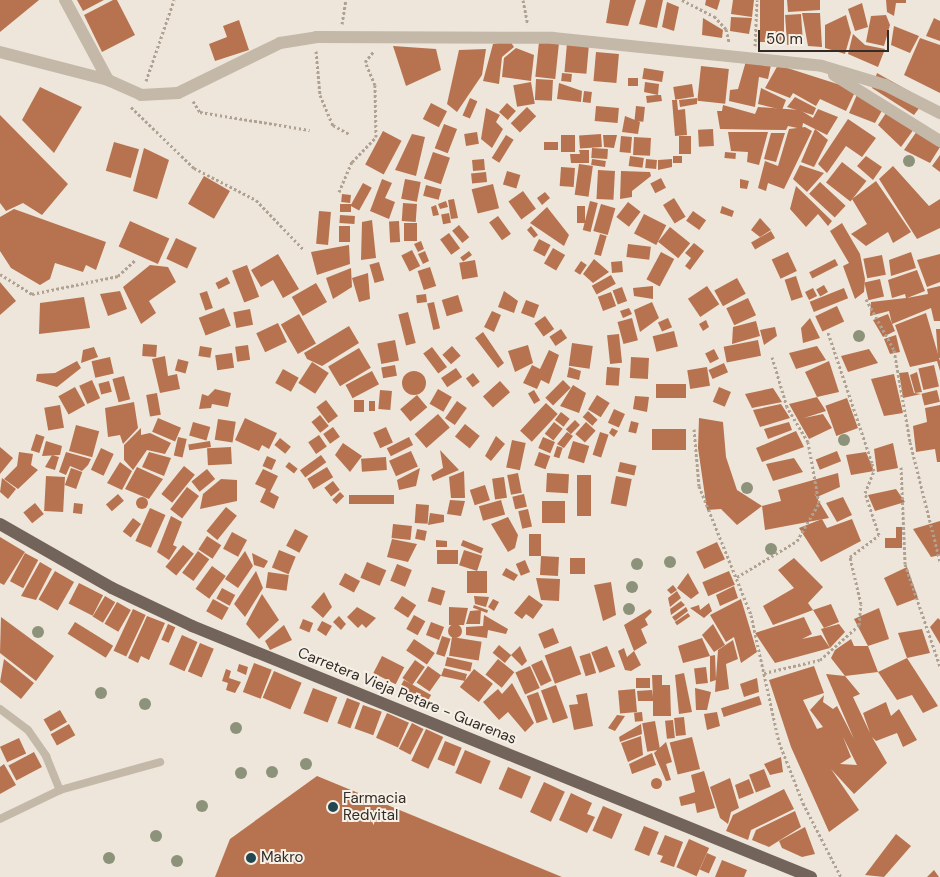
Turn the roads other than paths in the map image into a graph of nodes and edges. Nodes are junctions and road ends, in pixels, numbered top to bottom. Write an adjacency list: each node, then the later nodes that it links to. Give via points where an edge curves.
1 (65, 0): 4 (street)
2 (0, 52): 4 (street)
3 (822, 66): 4 (street, via 531,38 386,38 341,34 280,44 186,89 141,95); 5 (street, via 885,85); 6 (street)
4 (108, 80)
5 (940, 113)
6 (940, 141)
7 (0, 524): 12 (main road, Carretera Vieja Petare - Guarenas, via 112,588 192,626)
8 (0, 709): 10 (lane, via 28,730 46,756)
9 (160, 762): 10 (lane)
10 (60, 790): 11 (lane)
11 (0, 820)
12 (812, 877)

